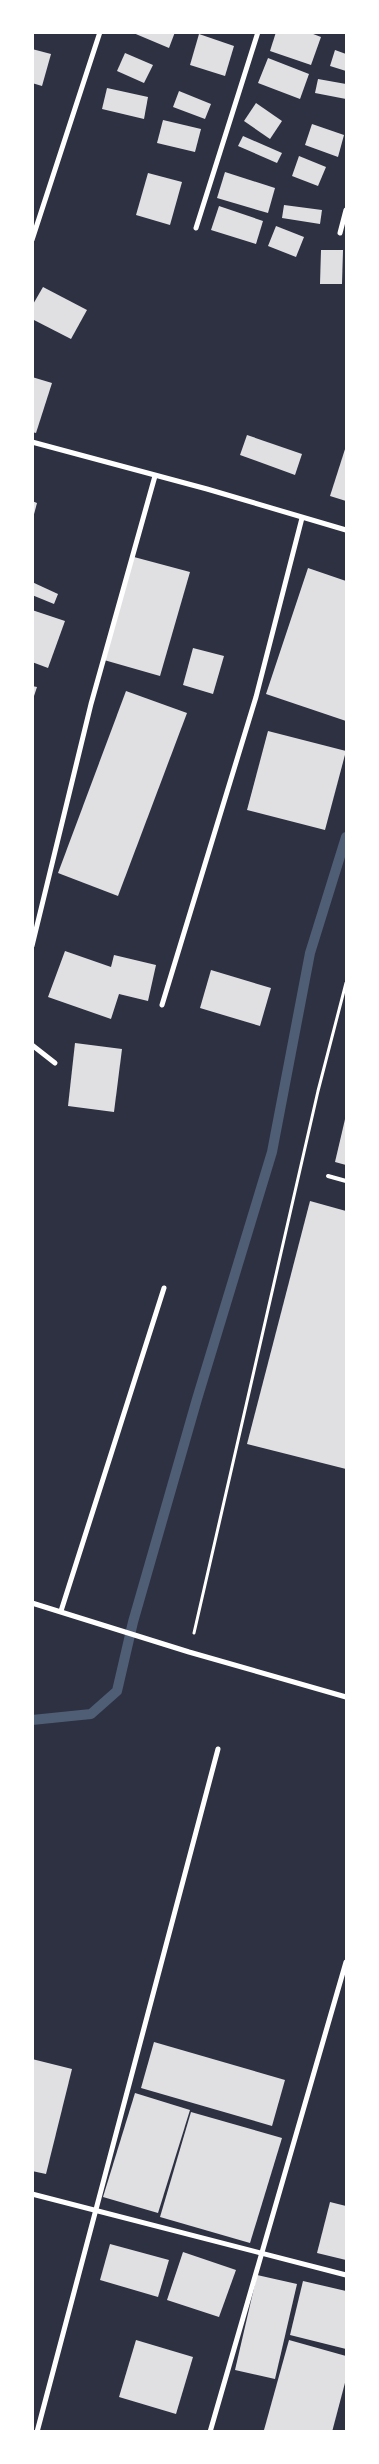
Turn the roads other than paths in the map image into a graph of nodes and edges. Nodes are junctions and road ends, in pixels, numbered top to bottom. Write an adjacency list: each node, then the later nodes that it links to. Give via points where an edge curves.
1 (100, 32): 6 (street)
2 (258, 32): 4 (street)
3 (346, 210): 5 (street)
4 (196, 228)
5 (340, 233)
6 (32, 240)
7 (32, 442): 8 (street)
8 (155, 476): 9 (street, via 207,488); 11 (street, via 91,704)
9 (302, 518): 10 (street); 12 (street, via 256,697)
10 (346, 530)
11 (32, 946)
12 (162, 1005)
13 (32, 1045): 14 (street)
14 (54, 1063)
15 (328, 1176): 16 (lane)
16 (346, 1181)
17 (164, 1288): 19 (street)
18 (32, 1603): 19 (street)
19 (61, 1610): 20 (street, via 188,1652)
20 (346, 1697)
21 (218, 1749): 24 (street)
22 (346, 1962): 25 (street)
23 (32, 2194): 24 (street)
24 (95, 2208): 25 (street); 27 (street)
25 (262, 2252): 26 (street); 28 (street)
26 (346, 2275)
27 (37, 2432)
28 (210, 2432)

